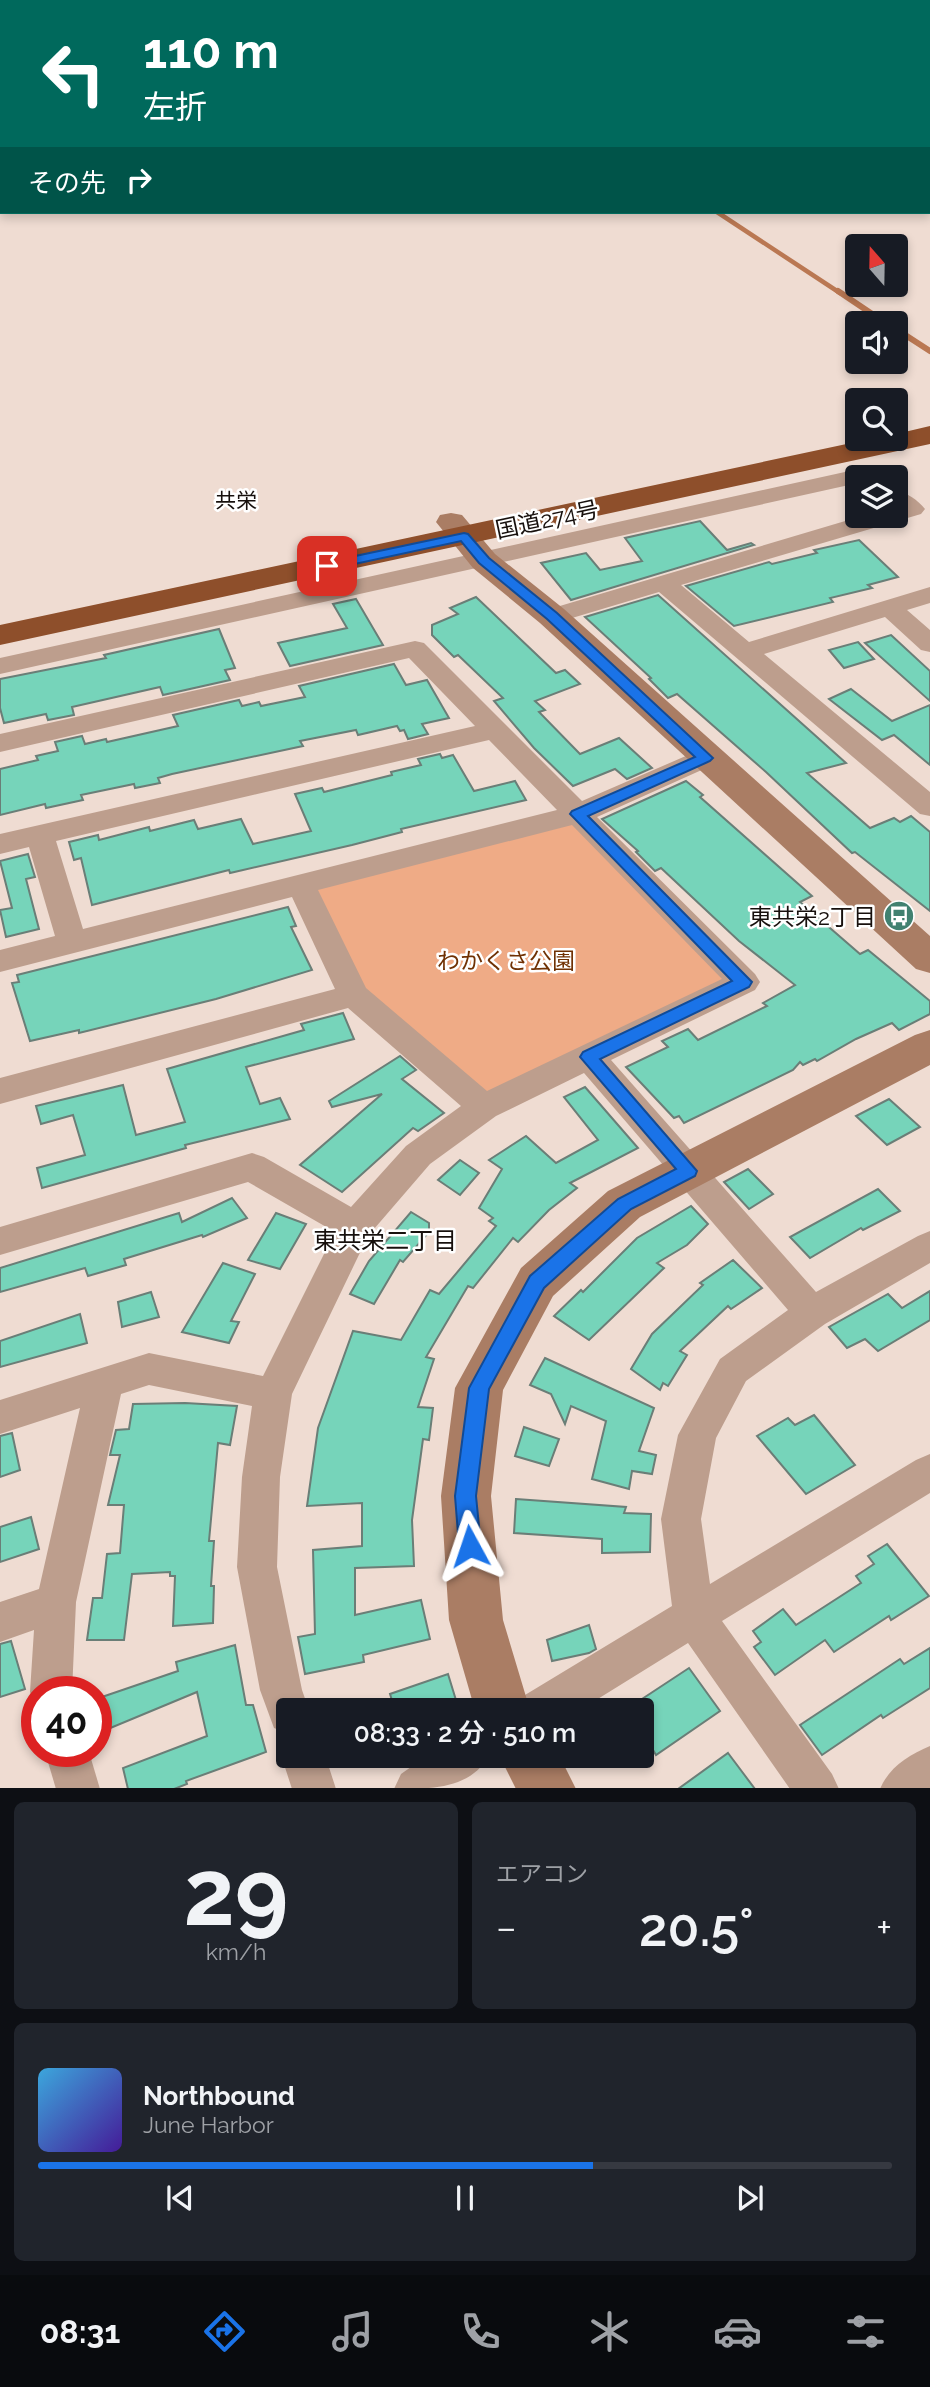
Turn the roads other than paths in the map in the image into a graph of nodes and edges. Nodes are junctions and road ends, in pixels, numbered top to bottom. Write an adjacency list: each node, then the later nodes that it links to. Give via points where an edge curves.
1 (930, 418): 2 (highway)
2 (908, 423)
3 (930, 435): 7 (highway, 国道274号)
4 (845, 437): 7 (highway, 国道274号)
5 (845, 478): 7 (street)
6 (848, 528): 8 (street)
7 (466, 540): 11 (highway, 国道274号); 12 (street); 13 (highway, 国道274号); 16 (street)
8 (663, 583): 12 (street); 15 (street)
9 (930, 595): 10 (street)
10 (890, 608): 14 (street); 15 (street)
11 (0, 616)
12 (552, 616): 19 (street)
13 (0, 635)
14 (930, 644)
15 (744, 652): 20 (street)
16 (0, 666)
17 (495, 730): 18 (street, via 415,649); 21 (street); 22 (street)
18 (0, 743)
19 (705, 758): 21 (street); 26 (street)
20 (930, 807)
21 (578, 814): 24 (street); 30 (street, via 744,982)
22 (40, 835): 23 (street); 25 (street)
23 (0, 844)
24 (301, 884): 25 (street); 28 (street)
25 (72, 943): 27 (street)
26 (930, 959)
27 (0, 961)
28 (354, 995): 31 (street); 32 (street)
29 (930, 1046): 33 (street)
30 (589, 1057): 32 (street); 33 (street)
31 (0, 1091)
32 (484, 1107): 34 (street, via 418,1155)
33 (688, 1171): 37 (street); 47 (street, via 624,1204 537,1282 479,1388 466,1496 476,1620)
34 (355, 1227): 35 (street, via 253,1167); 39 (street)
35 (0, 1241)
36 (930, 1246): 37 (street)
37 (812, 1313): 43 (street, via 733,1370 697,1435 681,1520)
38 (105, 1382): 39 (street, via 149,1368); 40 (street); 42 (street)
39 (273, 1394): 46 (street, via 261,1477 257,1567)
40 (0, 1417)
41 (930, 1472): 43 (street)
42 (56, 1602): 44 (street); 45 (street)
43 (694, 1616): 48 (street); 58 (street)
44 (0, 1622)
45 (52, 1676)
46 (284, 1698)
47 (499, 1698)
48 (560, 1698)
49 (72, 1767): 54 (street)
50 (307, 1768): 55 (street)
51 (447, 1768): 56 (street)
52 (535, 1768): 57 (street)
53 (930, 1768): 59 (street)
54 (78, 1788)
55 (314, 1788)
56 (416, 1788)
57 (548, 1788)
58 (817, 1788)
59 (901, 1788)

